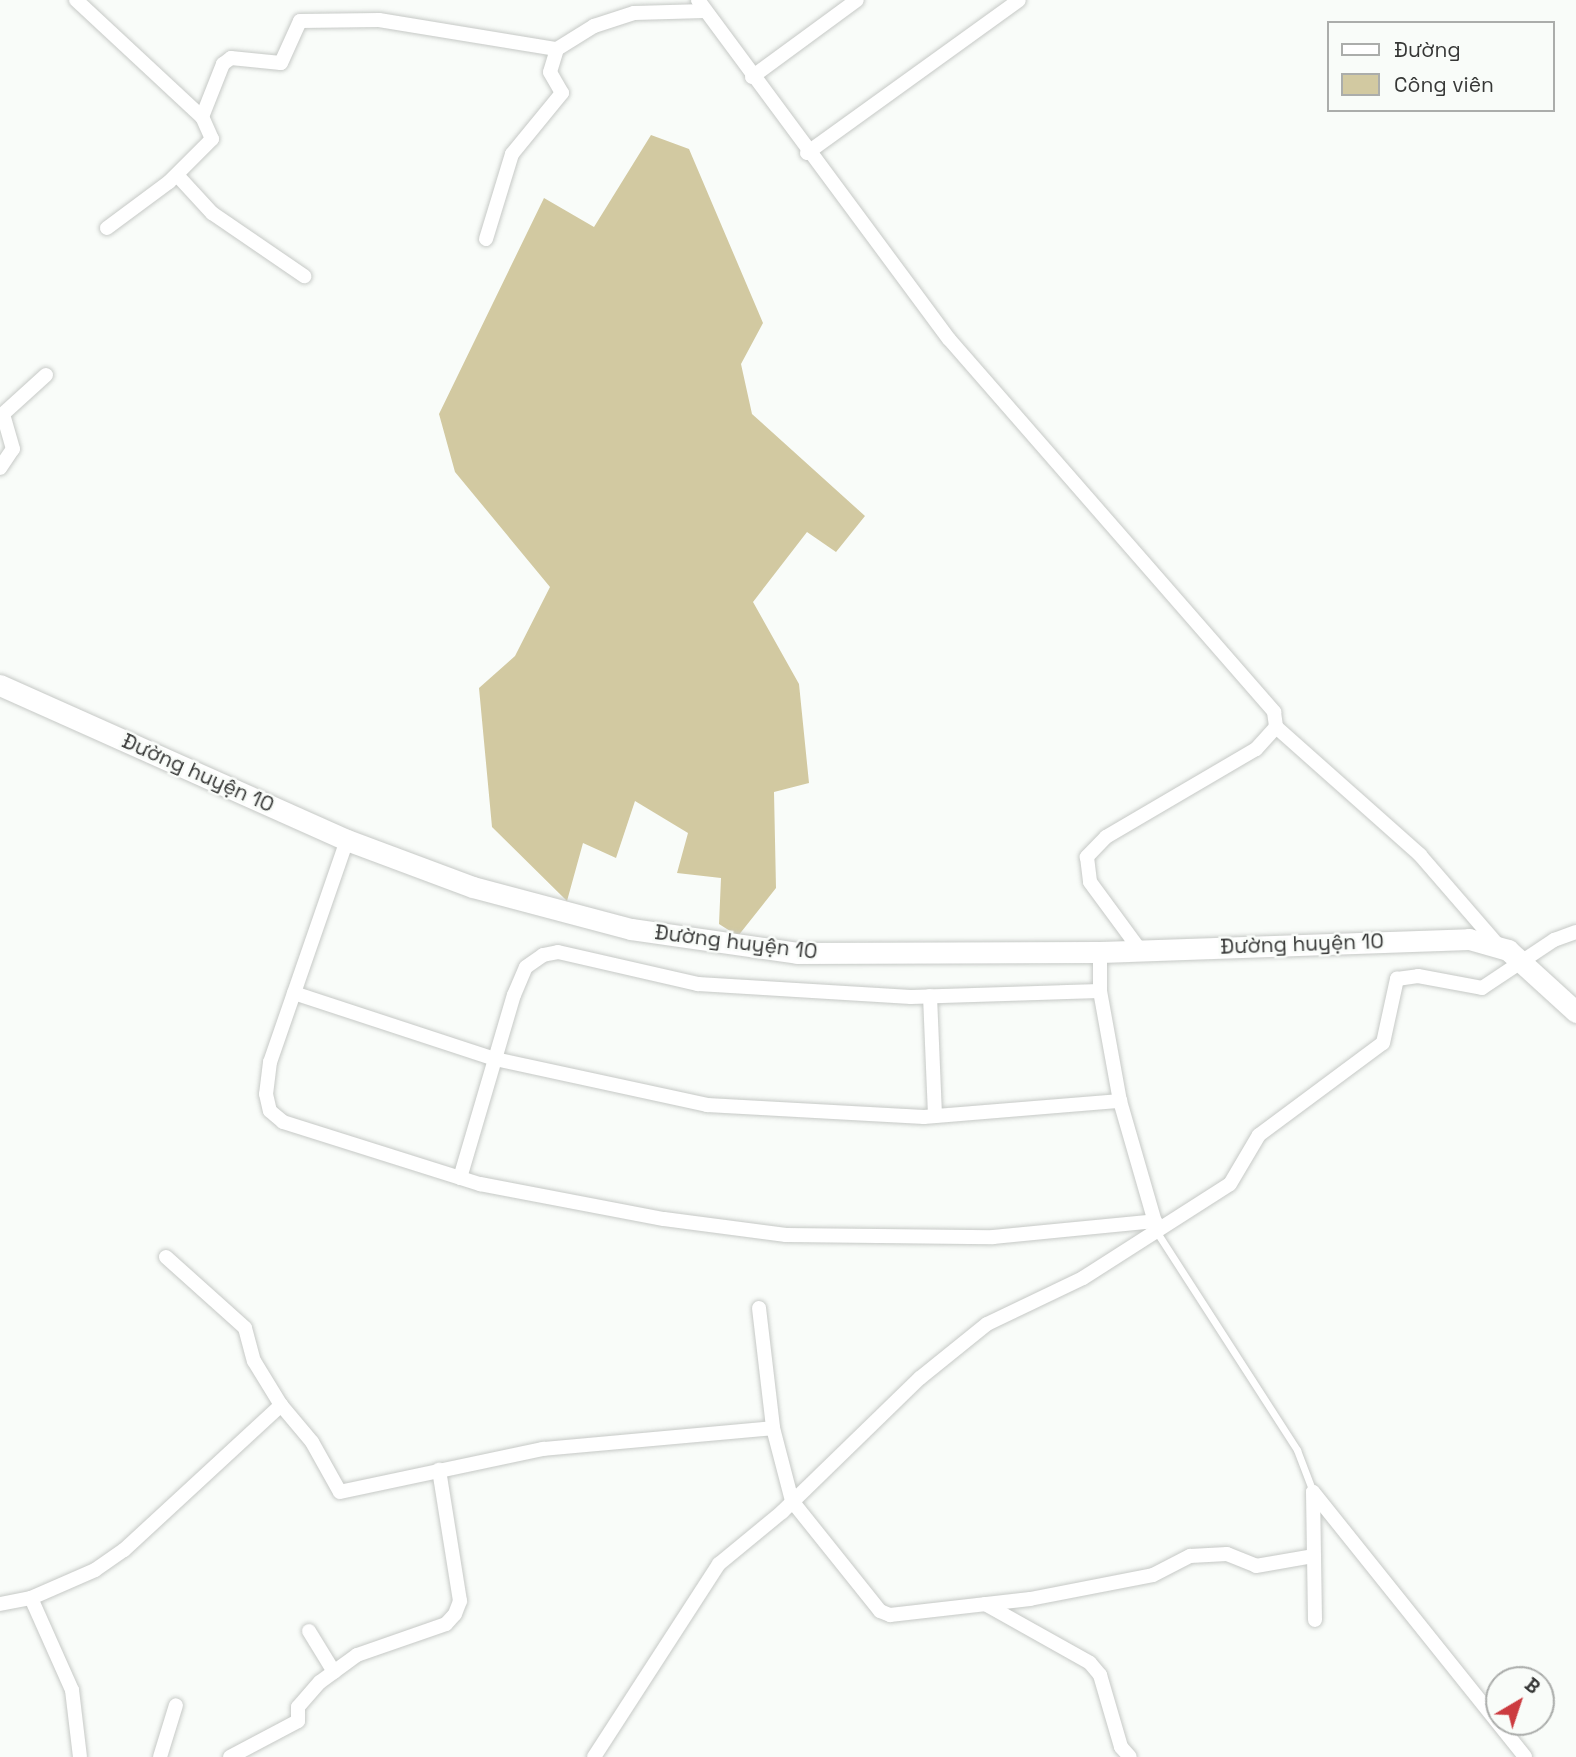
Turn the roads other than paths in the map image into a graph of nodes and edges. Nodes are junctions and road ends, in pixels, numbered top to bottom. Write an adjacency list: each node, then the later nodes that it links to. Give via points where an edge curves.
1 (857, 0): 6 (street)
2 (1019, 0): 8 (street)
3 (82, 2): 7 (street)
4 (701, 6): 5 (street, via 634,13 594,26); 6 (street)
5 (558, 49): 7 (street, via 379,20 307,19 296,26 281,64 231,58 223,64); 11 (street, via 550,72 562,93 512,153)
6 (752, 77): 8 (street)
7 (202, 117): 9 (street, via 214,136)
8 (807, 153): 16 (street, via 950,339 1268,702)
9 (177, 175): 10 (street); 12 (street, via 212,213)
10 (107, 228)
11 (486, 239)
12 (304, 275)
13 (46, 375): 14 (street, via 3,414 13,449)
14 (0, 468)
15 (0, 685): 17 (street, Đường huyện 10)
16 (1276, 727): 19 (street, via 1420,855); 20 (street, via 1245,757 1106,837 1087,857 1090,882)
17 (347, 840): 21 (street, Đường huyện 10, via 473,887 645,931 796,953); 24 (street)
18 (1576, 932): 22 (street)
19 (1497, 944): 20 (street, Đường huyện 10, via 1469,939); 22 (street, Đường huyện 10)
20 (1140, 950): 21 (street, Đường huyện 10)
21 (1100, 952): 23 (street)
22 (1522, 960): 26 (street, Đường huyện 10); 31 (street, via 1482,988 1418,976 1397,979 1383,1043 1259,1135 1239,1177)
23 (1100, 992): 25 (street); 28 (street)
24 (294, 993): 27 (street); 30 (street, via 270,1062 266,1094 270,1111 283,1122)
25 (930, 996): 27 (street, via 698,984 558,952 526,967); 29 (street)
26 (1576, 1012)
27 (495, 1059): 29 (street, via 707,1105); 30 (street)
28 (1120, 1101): 29 (street); 31 (street)
29 (934, 1116)
30 (460, 1178): 31 (street, via 664,1219 786,1235 993,1237)
31 (1156, 1227): 37 (lane, via 1297,1450); 38 (street, via 1083,1278 987,1324 857,1434)
32 (166, 1257): 34 (street, via 245,1328 254,1361)
33 (759, 1308): 35 (street)
34 (281, 1405): 36 (street, via 313,1442 340,1492); 40 (street, via 124,1550 95,1570)
35 (773, 1428): 36 (street, via 543,1449); 38 (street)
36 (439, 1470): 45 (street, via 460,1601 455,1614 446,1624 357,1654)
37 (1313, 1492): 39 (street); 52 (street)
38 (792, 1501): 42 (street, via 880,1611 890,1615); 50 (street, via 705,1581)
39 (1314, 1556): 42 (street, via 1256,1566 1227,1554 1190,1556 1145,1577); 43 (street)
40 (32, 1598): 41 (street); 47 (street, via 72,1690)
41 (0, 1604)
42 (985, 1604): 51 (street, via 1090,1662 1100,1675 1121,1746)
43 (1315, 1620)
44 (309, 1631): 45 (street)
45 (334, 1672): 49 (street, via 298,1707 298,1721)
46 (176, 1705): 48 (street)
47 (80, 1757)
48 (160, 1757)
49 (230, 1757)
50 (594, 1757)
51 (1130, 1757)
52 (1525, 1757)

